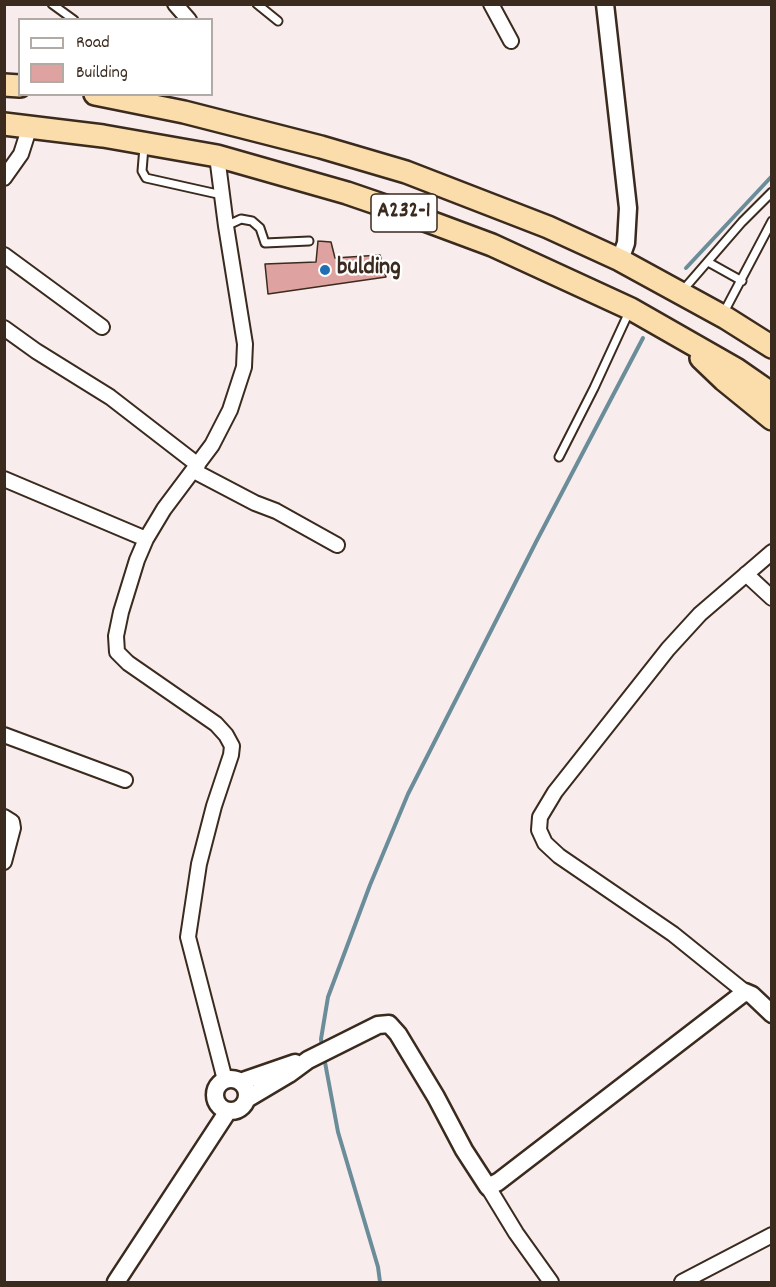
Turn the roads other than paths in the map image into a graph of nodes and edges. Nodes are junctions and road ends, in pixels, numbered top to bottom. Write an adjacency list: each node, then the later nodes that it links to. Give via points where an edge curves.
1 (52, 4): 6 (lane)
2 (175, 4): 7 (street)
3 (257, 4): 8 (lane)
4 (491, 4): 9 (street)
5 (604, 4): 23 (street, via 628,208 626,243)
6 (71, 18)
7 (187, 18)
8 (278, 21)
9 (511, 40)
10 (115, 96): 11 (highway, A232-1)
11 (135, 98): 23 (highway, A232-1, via 406,172 548,227)
12 (4, 124): 13 (highway, A232-1)
13 (30, 126): 14 (highway, A232-1); 16 (street, via 21,154)
14 (144, 143): 15 (highway, A232-1); 18 (lane, via 142,171 146,178)
15 (217, 156): 18 (street); 27 (highway, A232-1, via 346,193 492,244)
16 (4, 178)
17 (771, 192): 24 (lane)
18 (222, 195): 20 (street)
19 (771, 221): 25 (lane)
20 (226, 226): 21 (lane, via 241,219 252,221 260,228 265,243); 37 (street, via 245,344 244,368 230,410)
21 (309, 241)
22 (4, 255): 29 (street)
23 (620, 260): 26 (highway, A232-1)
24 (708, 262): 25 (lane); 26 (lane)
25 (742, 281): 28 (lane)
26 (681, 292): 28 (highway, A232-1)
27 (630, 309): 32 (highway, A232-1); 36 (lane)
28 (724, 317): 31 (highway); 33 (highway, A232-1)
29 (102, 327)
30 (4, 328): 37 (street, via 110,397)
31 (771, 332)
32 (681, 339): 34 (highway, A232-1, via 736,369); 35 (highway)
33 (771, 347)
34 (771, 394)
35 (771, 419)
36 (559, 457)
37 (196, 468): 39 (street); 40 (street)
38 (4, 479): 39 (street)
39 (146, 539): 51 (street, via 121,612 117,652 216,724 232,746 199,864 188,937)
40 (337, 545)
41 (771, 552): 42 (street)
42 (746, 574): 43 (street); 48 (street, via 700,614 668,649 555,792 540,817 539,830 545,843 559,856 674,934)
43 (771, 598)
44 (4, 735): 45 (street)
45 (125, 780)
46 (4, 817): 47 (street, via 12,822 13,828)
47 (4, 862)
48 (745, 992): 49 (street, via 753,994); 54 (street)
49 (771, 1014)
50 (308, 1060): 51 (street); 52 (street); 54 (street, via 378,1025 389,1024)
51 (233, 1081): 52 (street, via 246,1089); 53 (street, via 218,1087 215,1096 219,1106)
52 (247, 1099): 53 (street, via 238,1110)
53 (228, 1111): 56 (street)
54 (488, 1187): 57 (street)
55 (771, 1235): 58 (street)
56 (116, 1282)
57 (551, 1282)
58 (682, 1282)

